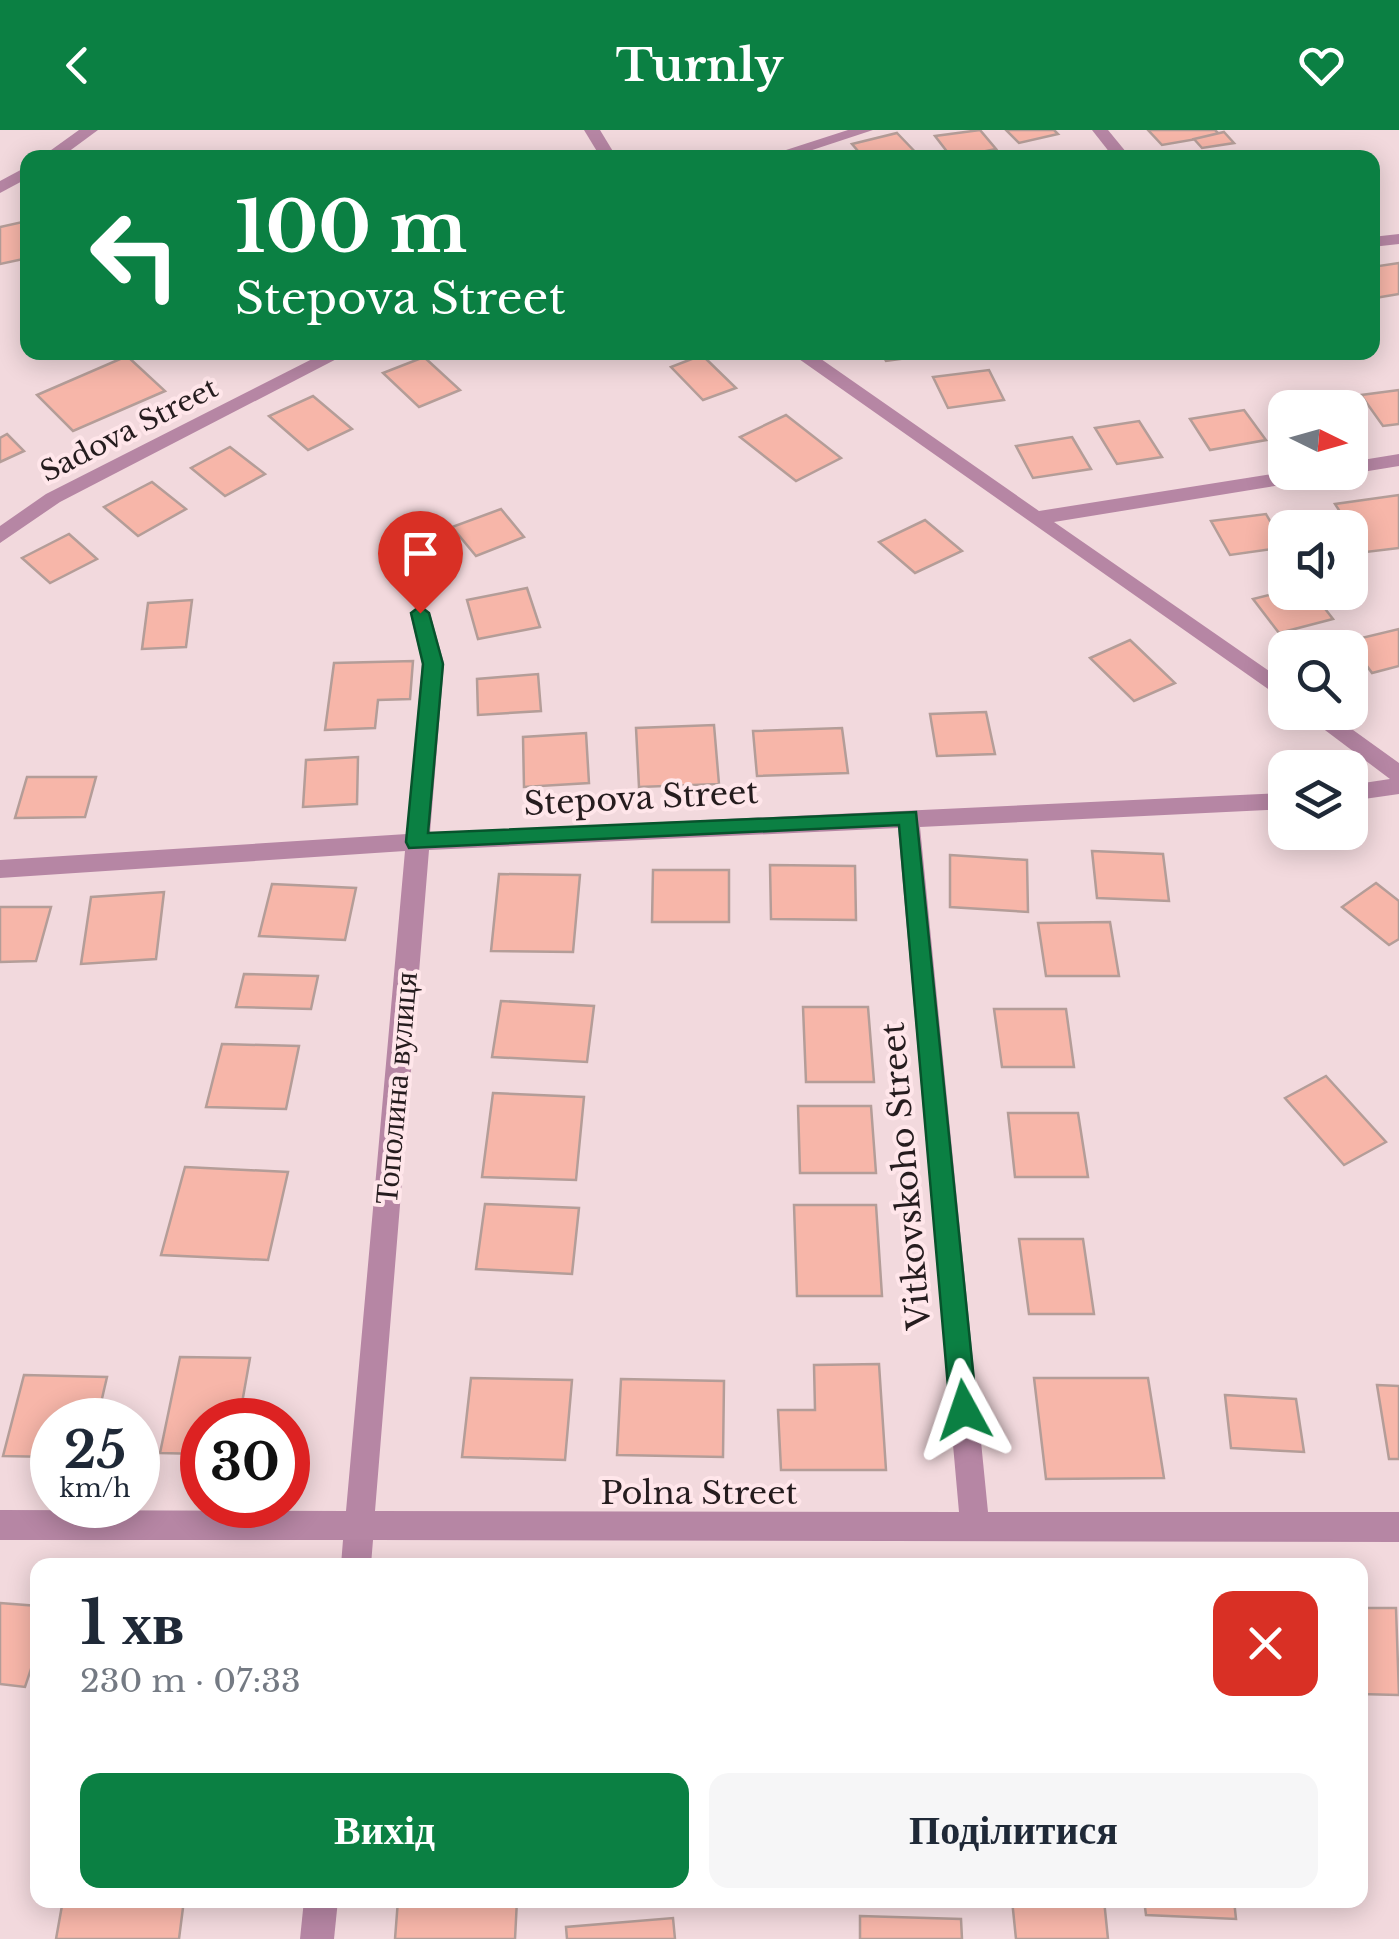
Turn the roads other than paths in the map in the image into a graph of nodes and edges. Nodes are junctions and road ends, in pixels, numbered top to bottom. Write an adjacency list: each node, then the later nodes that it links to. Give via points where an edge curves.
1 (90, 130): 4 (street)
2 (865, 130): 5 (street)
3 (1100, 130): 6 (street)
4 (60, 150)
5 (796, 150)
6 (1116, 150)
7 (325, 360): 13 (street, Sadova Street, via 52,498)
8 (810, 360): 12 (street)
9 (1399, 460): 10 (street)
10 (1368, 465)
11 (1268, 481): 12 (street)
12 (1038, 518): 15 (street)
13 (0, 536)
14 (420, 613): 22 (street, Тополина вулиця, via 433,664)
15 (1268, 681)
16 (1337, 730): 17 (street)
17 (1399, 774)
18 (1399, 786): 19 (street)
19 (1368, 790)
20 (1268, 801): 21 (street, Stepova Street)
21 (908, 817): 22 (street, Stepova Street); 27 (street, Vitkovskoho Street)
22 (417, 842): 23 (street, Stepova Street); 26 (street, Тополина вулиця)
23 (0, 868)
24 (0, 1525): 26 (street, Polna Street)
25 (1399, 1527): 27 (street, Polna Street)
26 (359, 1528): 27 (street, Polna Street); 28 (street, Тополина вулиця)
27 (974, 1528)
28 (357, 1558)
29 (320, 1908): 30 (street)
30 (317, 1939)

